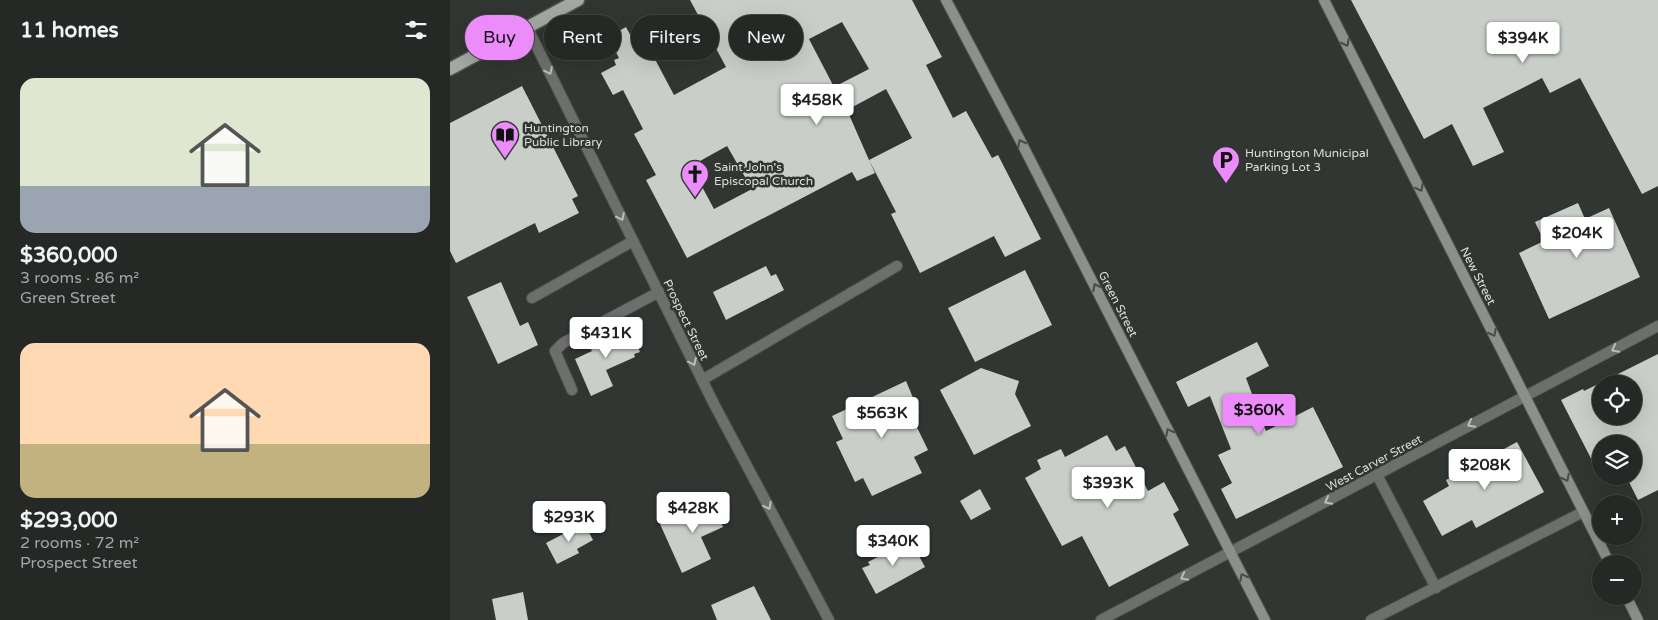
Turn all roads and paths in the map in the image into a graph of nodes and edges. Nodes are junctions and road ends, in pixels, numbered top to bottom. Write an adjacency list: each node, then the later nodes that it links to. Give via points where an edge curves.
1 (578, 0): 4 (main road)
2 (946, 0): 18 (street, Green Street, one-way to 2)
3 (1324, 0): 15 (street, New Street, one-way to 15)
4 (534, 24)
5 (534, 39): 8 (street, Prospect Street, one-way to 8)
6 (467, 60): 7 (main road)
7 (450, 69)
8 (633, 241): 10 (street, Prospect Street); 11 (street)
9 (897, 266): 13 (street)
10 (659, 292): 13 (street, Prospect Street, one-way to 13); 14 (street, via 563,343 555,351)
11 (532, 298)
12 (1658, 326): 15 (street, West Carver Street, one-way to 15)
13 (702, 380): 22 (street, Prospect Street, one-way to 22)
14 (572, 390)
15 (1525, 395): 16 (street, West Carver Street, one-way to 16); 17 (street, New Street, one-way to 17)
16 (1377, 475): 18 (street, West Carver Street, one-way to 18); 20 (street)
17 (1583, 512): 19 (street, New Street); 20 (street)
18 (1231, 553): 23 (street, West Carver Street, one-way to 23); 24 (street, Green Street, one-way to 18)
19 (1605, 555)
20 (1436, 588): 25 (street)
21 (1630, 605): 26 (street)
22 (829, 620)
23 (1100, 620)
24 (1266, 620)
25 (1372, 620)
26 (1638, 620)

